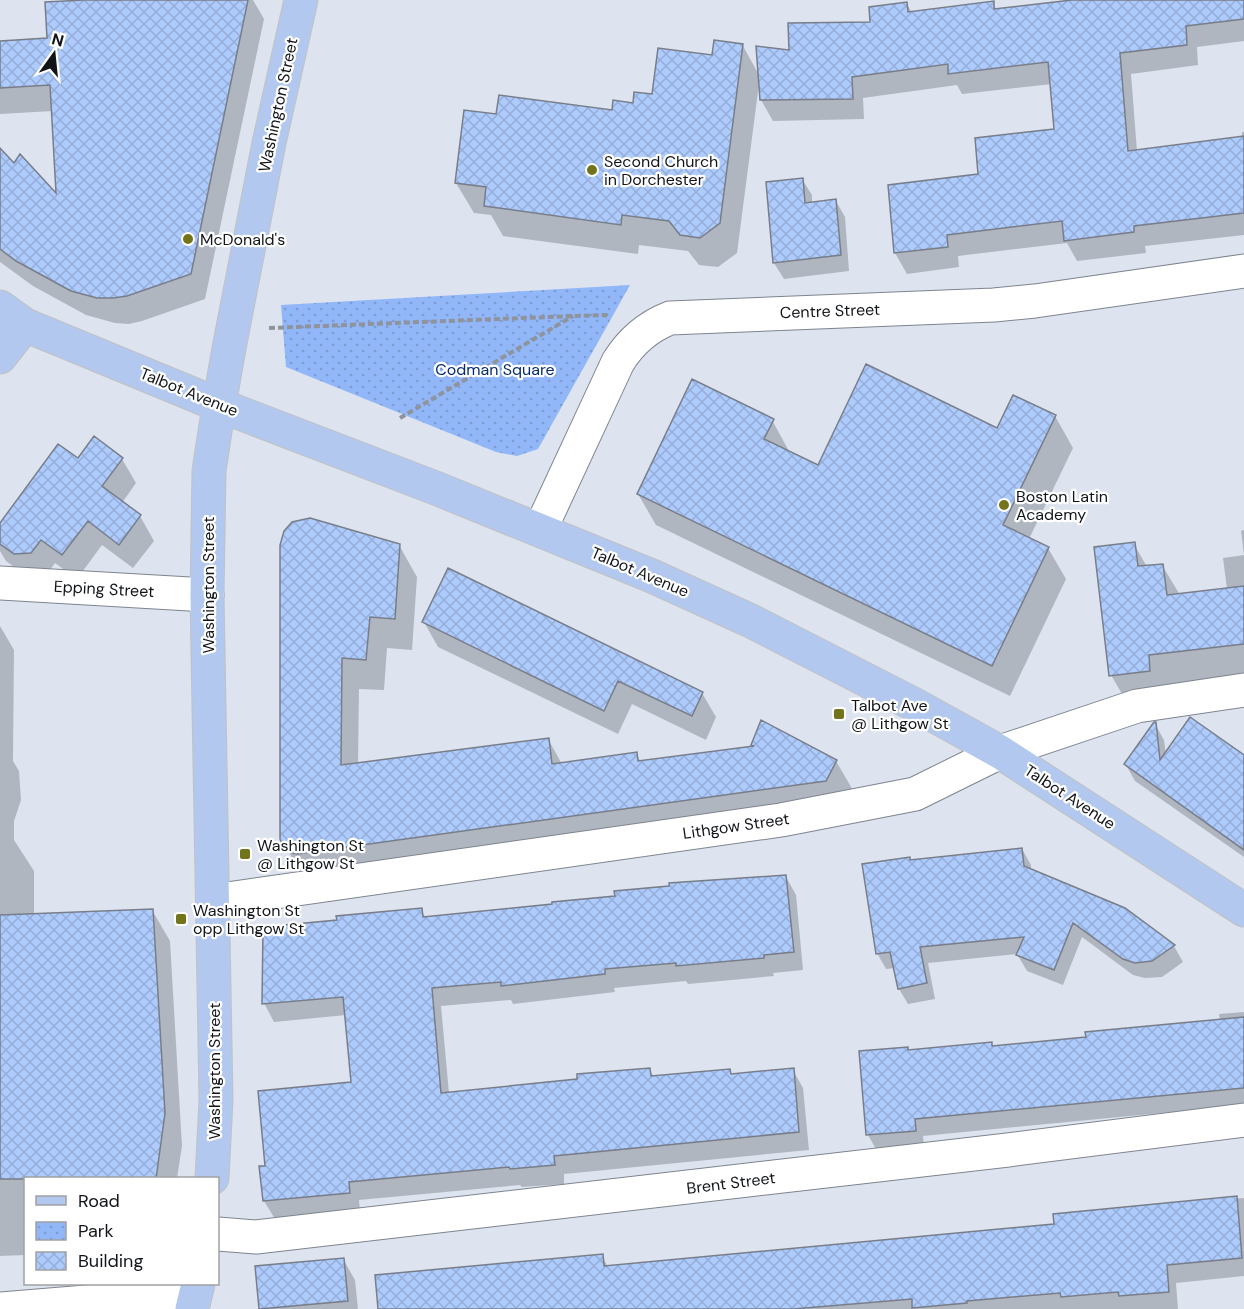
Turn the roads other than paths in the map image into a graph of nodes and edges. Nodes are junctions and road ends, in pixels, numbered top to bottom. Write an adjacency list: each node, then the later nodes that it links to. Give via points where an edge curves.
1 (301, 0): 5 (main road, Washington Street)
2 (1244, 271): 6 (street, Centre Street, via 994,305 670,318 642,333 624,352)
3 (12, 316): 4 (main road); 5 (main road, Talbot Avenue)
4 (0, 357)
5 (219, 405): 6 (main road, Talbot Avenue); 8 (main road, Washington Street, via 209,471)
6 (540, 530): 10 (main road, Talbot Avenue, via 750,621)
7 (0, 583): 8 (street, Epping Street)
8 (207, 595): 11 (main road, Washington Street)
9 (1244, 690): 10 (street, Lithgow Street, via 1137,706)
10 (1000, 752): 11 (street, Lithgow Street, via 915,794 781,820); 12 (main road, Talbot Avenue)
11 (213, 901): 14 (main road, Washington Street, via 216,1100)
12 (1244, 910)
13 (1244, 1120): 15 (street, Brent Street, via 303,1232 256,1237)
14 (212, 1177)
15 (219, 1234)
16 (195, 1297): 17 (street)
17 (0, 1309)

